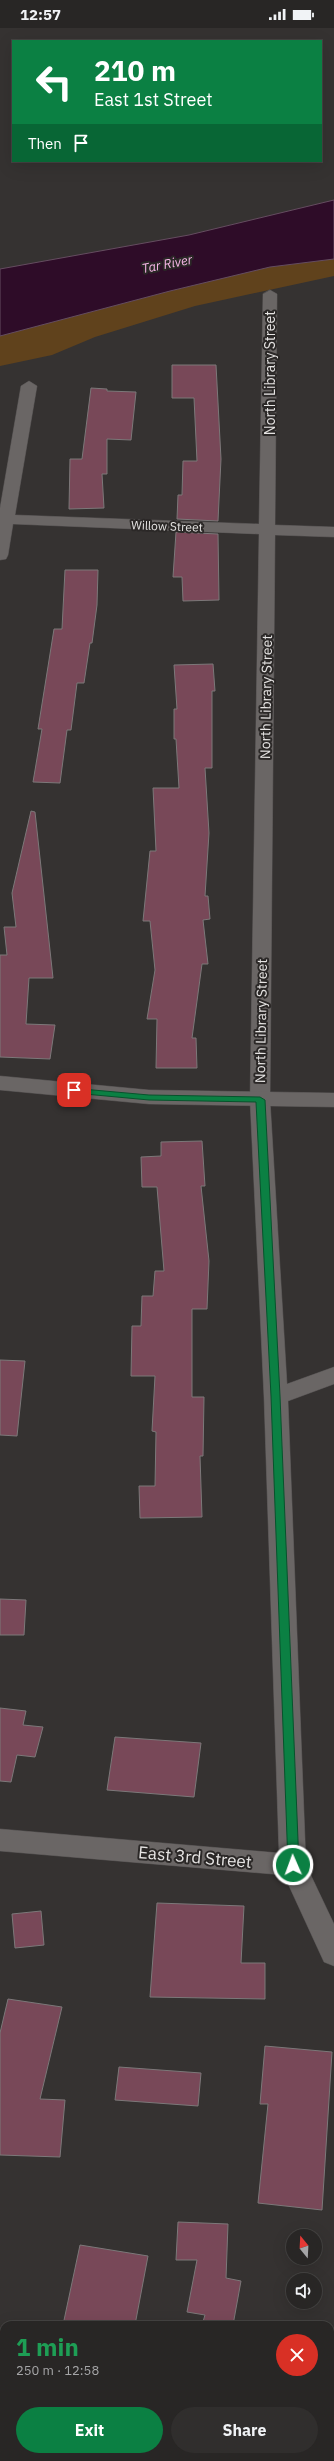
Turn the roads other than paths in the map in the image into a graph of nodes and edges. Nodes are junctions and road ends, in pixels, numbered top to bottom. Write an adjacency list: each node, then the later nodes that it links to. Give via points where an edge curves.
1 (270, 294): 4 (street, North Library Street)
2 (29, 386): 3 (street)
3 (3, 520): 4 (street, Willow Street); 6 (street)
4 (269, 530): 5 (street, Willow Street); 8 (street, North Library Street)
5 (334, 532)
6 (0, 555)
7 (0, 1083): 8 (street, via 149,1097)
8 (260, 1100): 9 (street); 11 (street, North Library Street)
9 (334, 1100)
10 (334, 1374): 11 (street)
11 (276, 1396): 13 (street, North Library Street)
12 (0, 1840): 13 (street, East 3rd Street)
13 (293, 1865): 14 (street)
14 (334, 1954)

